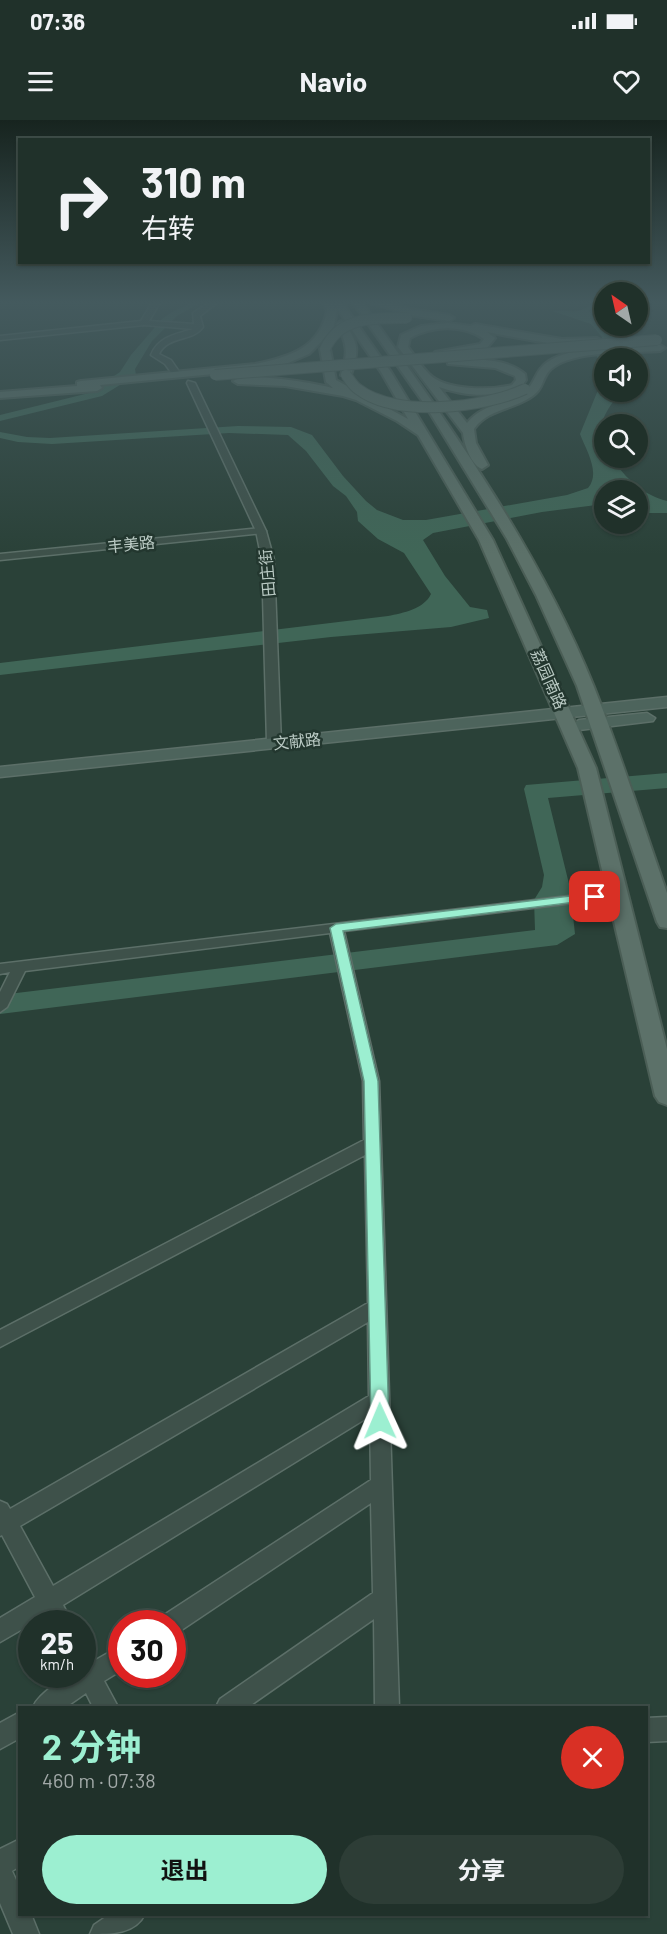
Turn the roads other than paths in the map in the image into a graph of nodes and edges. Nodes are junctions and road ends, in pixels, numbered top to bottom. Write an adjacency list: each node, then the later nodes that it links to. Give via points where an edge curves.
1 (59, 386): 14 (main road)
2 (127, 386): 15 (main road)
3 (192, 386): 20 (street, 田庄街)
4 (314, 386): 16 (main road)
5 (339, 386): 16 (main road, bridge)
6 (352, 386): 12 (main road, bridge, via 369,396 418,406 480,405 514,396)
7 (394, 386): 18 (main road, 荔园南路)
8 (417, 386): 19 (main road, 荔园南路)
9 (434, 386): 17 (main road)
10 (445, 386): 11 (main road, via 488,392)
11 (517, 386)
12 (529, 386)
13 (540, 386): 17 (main road, via 532,393 480,414)
14 (0, 390)
15 (0, 396)
16 (359, 397): 18 (main road)
17 (468, 432): 19 (main road, via 493,485)
18 (426, 437): 25 (main road, 荔园南路, via 476,524)
19 (492, 505): 23 (main road, 荔园南路, via 543,595)
20 (261, 531): 21 (street, 丰美路); 26 (street, 田庄街, via 268,560)
21 (0, 557)
22 (667, 702): 23 (main road)
23 (596, 716): 24 (main road); 25 (main road); 30 (main road, 荔园南路)
24 (667, 716)
25 (567, 720): 26 (main road, 文献路); 28 (main road); 29 (main road, 荔园南路, via 587,768)
26 (274, 743): 27 (main road, 文献路)
27 (0, 772)
28 (0, 786)
29 (618, 894): 31 (street); 35 (main road, 荔园南路)
30 (667, 922)
31 (336, 930): 32 (street); 36 (street, via 371,1081)
32 (20, 966): 33 (street); 34 (street)
33 (0, 969)
34 (0, 1007)
35 (667, 1096)
36 (373, 1143): 37 (street); 38 (street)
37 (377, 1307): 39 (street); 41 (street)
38 (0, 1339)
39 (379, 1400): 40 (street); 43 (street)
40 (382, 1484): 42 (street); 45 (street)
41 (2, 1520): 43 (street)
42 (385, 1598): 51 (street); 52 (street)
43 (49, 1601): 44 (street); 46 (street)
44 (54, 1610)
45 (186, 1614)
46 (0, 1631)
47 (66, 1688): 49 (street)
48 (96, 1688): 50 (street)
49 (46, 1706)
50 (105, 1706)
51 (229, 1706)
52 (387, 1706)
53 (18, 1725): 56 (street)
54 (667, 1729): 55 (street)
55 (648, 1730)
56 (0, 1737)
57 (18, 1852): 58 (street)
58 (0, 1864)
59 (0, 1873): 60 (street)
60 (18, 1915)
61 (18, 1916): 63 (street)
62 (129, 1916): 64 (street)
63 (26, 1934)
64 (103, 1934)

